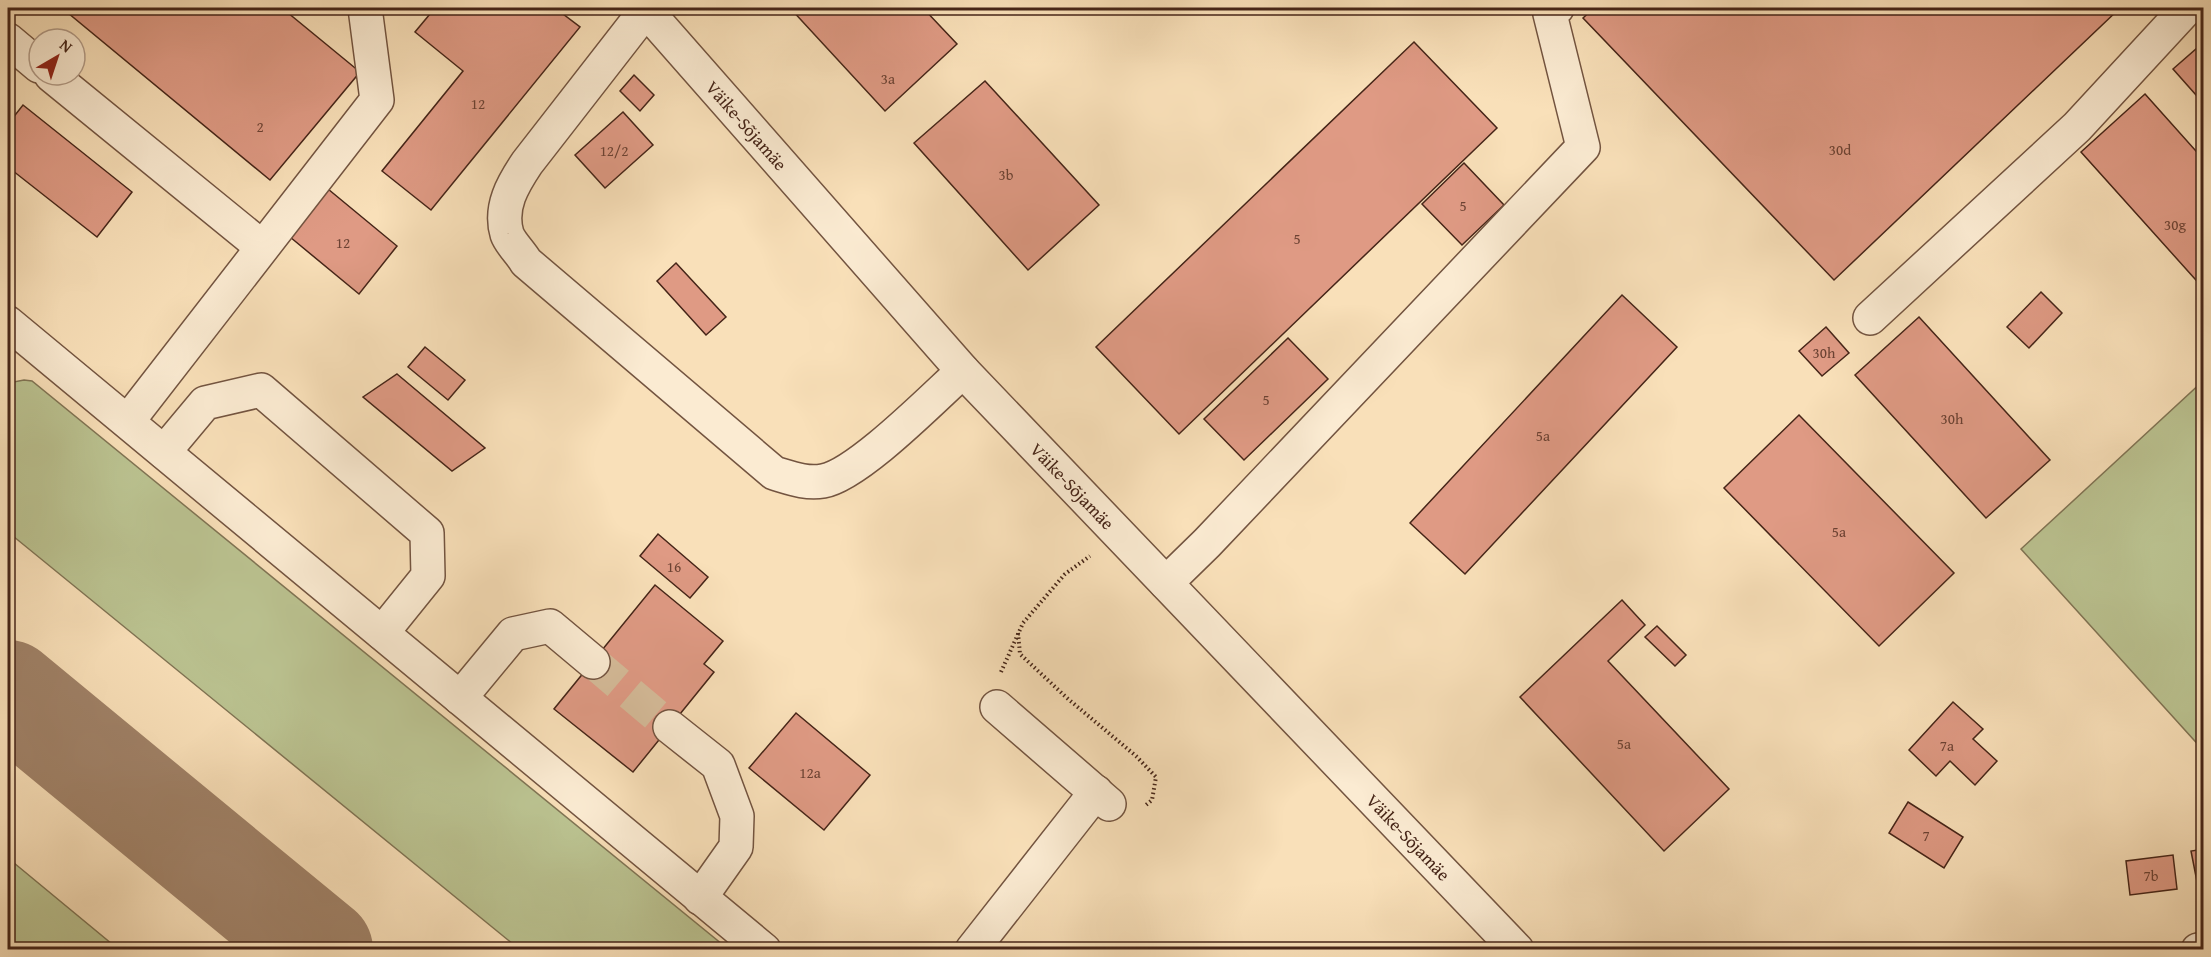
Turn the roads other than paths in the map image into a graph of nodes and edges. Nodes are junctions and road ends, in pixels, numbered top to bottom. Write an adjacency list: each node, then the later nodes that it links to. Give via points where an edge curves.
1 (364, 8): 8 (street, via 377,99)
2 (1557, 8): 14 (street, via 1550,14 1583,147)
3 (2187, 8): 9 (street, via 2077,127)
4 (645, 9): 11 (street, Väike-Sõjamäe); 11 (street, via 512,186 505,208 508,235 526,262 774,473 807,483 847,472)
5 (8, 40): 6 (street)
6 (27, 56)
7 (66, 87): 8 (street)
8 (262, 247): 12 (street)
9 (1870, 318)
10 (8, 323): 12 (street)
11 (963, 370): 14 (street, Väike-Sõjamäe)
12 (128, 421): 13 (street)
13 (164, 452): 15 (street); 15 (street, via 205,403 261,390 427,533 428,576)
14 (1166, 583): 24 (street, Väike-Sõjamäe)
15 (382, 633): 17 (street)
16 (593, 662): 17 (street, via 550,626 513,634)
17 (460, 698): 20 (street)
18 (997, 706): 23 (street, via 1103,798)
19 (670, 726): 20 (street, via 718,765 737,816 736,847)
20 (700, 898): 22 (street)
21 (2204, 949): 25 (street)
22 (764, 950)
23 (972, 950)
24 (1517, 950)
25 (2198, 950)

